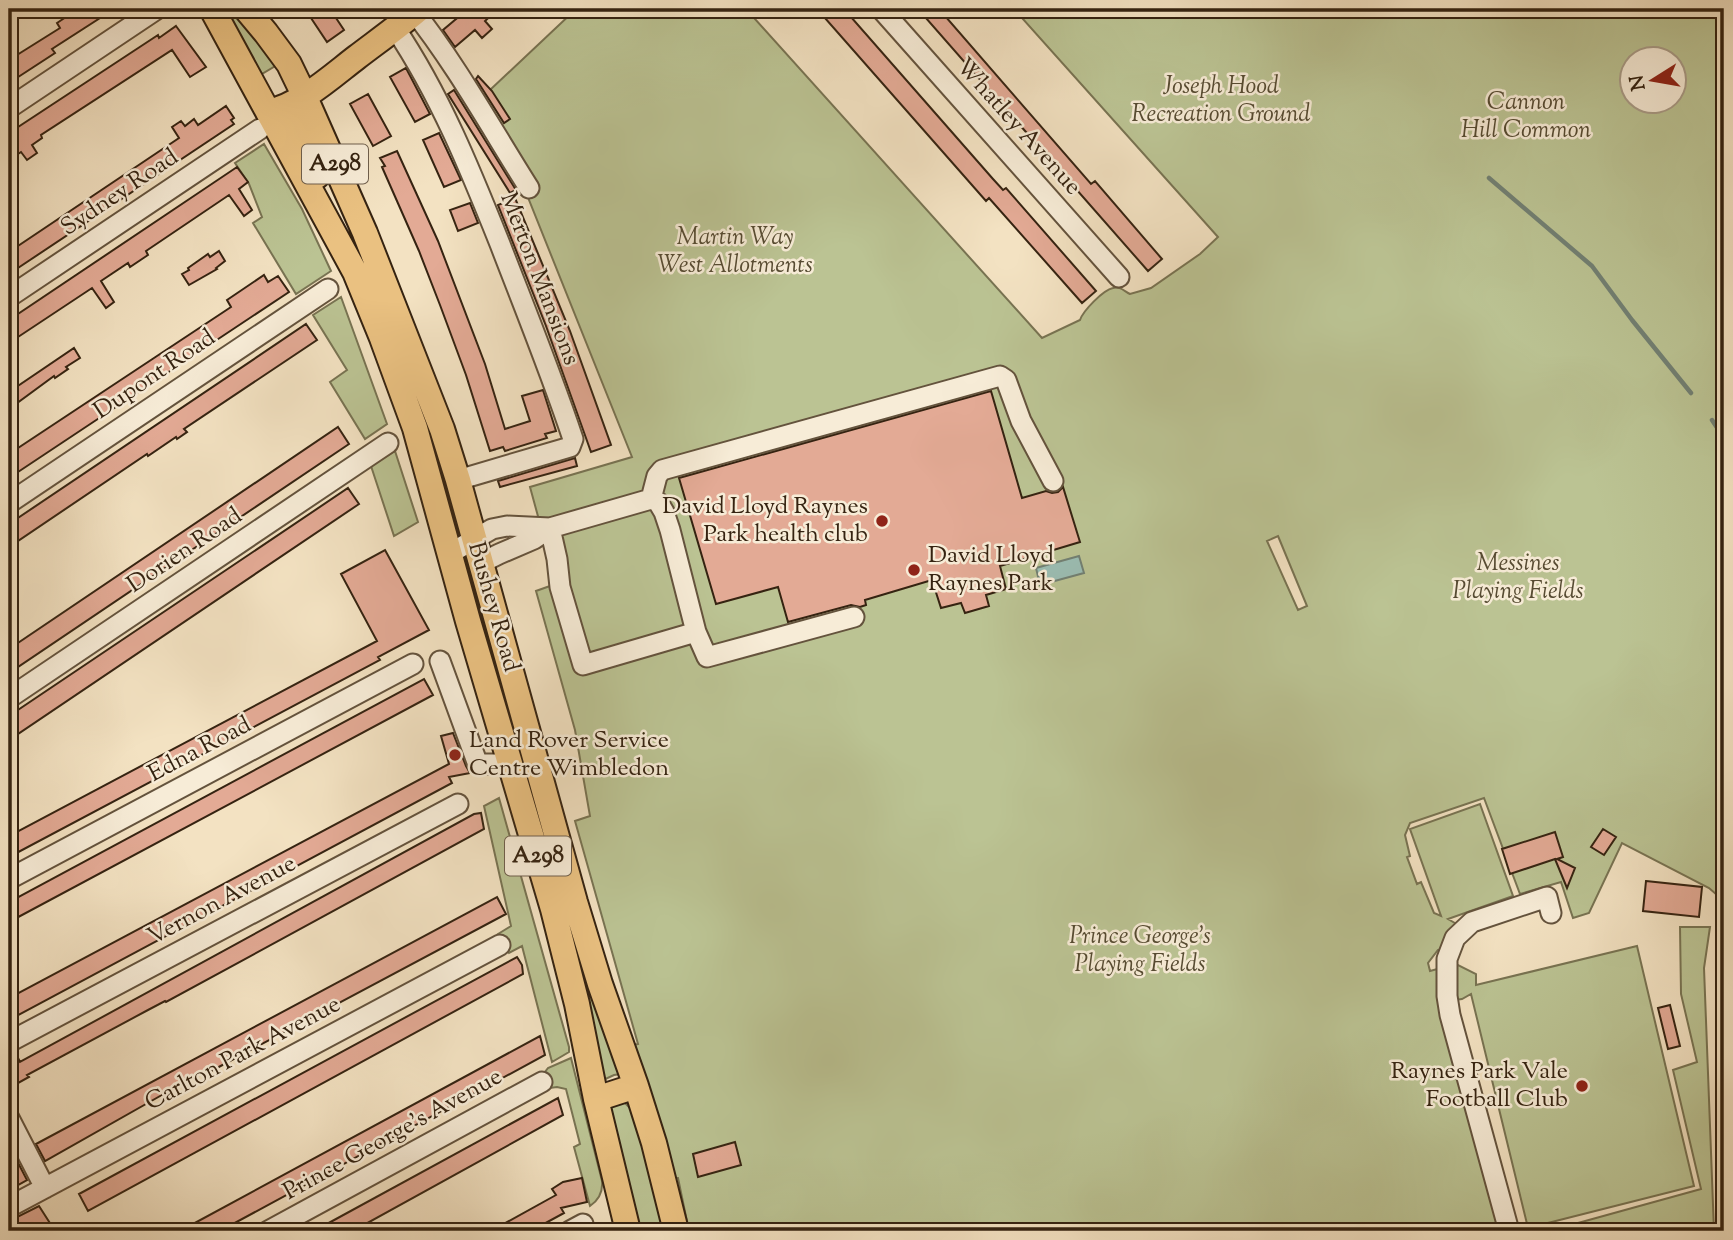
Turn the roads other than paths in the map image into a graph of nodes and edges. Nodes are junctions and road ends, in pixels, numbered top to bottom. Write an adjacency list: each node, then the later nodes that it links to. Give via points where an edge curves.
1 (158, 9): 8 (street)
2 (212, 9): 9 (main road, Bushey Road / A298)
3 (246, 9): 7 (main road, Bushey Road / A298, via 289,64)
4 (881, 9): 12 (street, Whatley Avenue)
5 (415, 10): 6 (main road); 10 (street)
6 (395, 28): 7 (main road); 16 (street, Merton Mansions, via 446,116 479,192 573,439 570,447)
7 (302, 97): 9 (main road); 11 (main road, Bushey Road, via 296,116); 16 (main road, Bushey Road / A298, via 365,233)
8 (9, 108)
9 (264, 121): 11 (main road, Bushey Road / A298); 14 (street, Sydney Road)
10 (529, 188)
11 (326, 216): 22 (main road, Bushey Road / A298, via 355,272 415,428)
12 (1119, 277)
13 (328, 289): 19 (street, Dupont Road)
14 (9, 298)
15 (388, 443): 28 (street, Dorien Road)
16 (458, 480): 21 (main road, Bushey Road / A298)
17 (1053, 481): 18 (street, via 1021,421 1006,380 1000,376 662,470)
18 (651, 499): 20 (street); 25 (street, via 664,512)
19 (9, 503)
20 (550, 528): 21 (street, via 507,526); 23 (street); 25 (street, via 560,587 583,665)
21 (474, 539): 22 (street); 23 (main road, Bushey Road / A298)
22 (449, 554): 29 (main road, Bushey Road / A298)
23 (481, 564): 36 (main road, Bushey Road / A298, via 575,902)
24 (854, 617): 25 (street, via 707,657)
25 (696, 632)
26 (440, 661): 29 (street, via 477,762)
27 (414, 664): 31 (street, Edna Road)
28 (9, 698)
29 (512, 764): 37 (main road, Bushey Road / A298, via 557,922)
30 (458, 804): 34 (street, Vernon Avenue)
31 (9, 879)
32 (1551, 913): 44 (street, via 1547,897 1472,922 1455,937 1447,959 1450,1015)
33 (500, 945): 39 (street, Carlton Park Avenue)
34 (9, 1042)
35 (542, 1082): 41 (street, Prince George's Avenue)
36 (636, 1086): 37 (main road); 43 (main road, Bushey Road / A298)
37 (596, 1099): 42 (main road, Bushey Road / A298)
38 (9, 1118): 39 (street)
39 (45, 1188): 40 (street, Carlton Park Avenue)
40 (9, 1207)
41 (268, 1231)
42 (628, 1231)
43 (676, 1231)
44 (1509, 1231)

